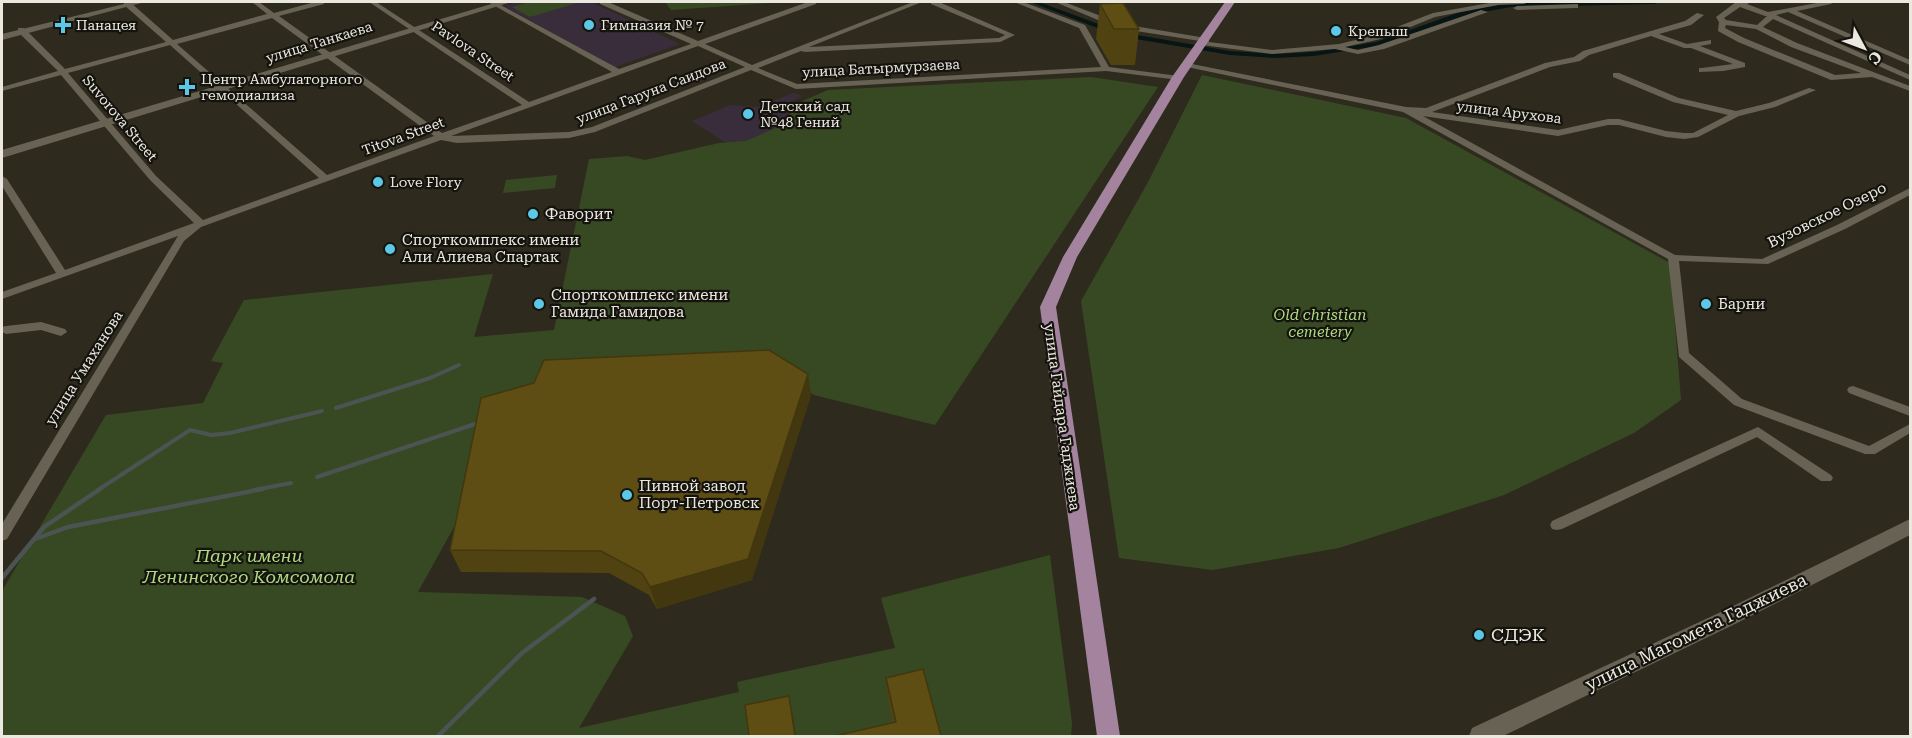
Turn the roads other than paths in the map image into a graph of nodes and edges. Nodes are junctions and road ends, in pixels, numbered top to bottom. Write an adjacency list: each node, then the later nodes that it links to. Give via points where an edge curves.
1 (141, 2): 18 (street)
2 (255, 2): 23 (street)
3 (315, 2): 23 (street)
4 (321, 2): 23 (street)
5 (372, 2): 27 (street, Pavlova Street)
6 (507, 2): 19 (main road, улица Танкаева)
7 (603, 2): 35 (street, улица Батырмурзаева)
8 (610, 2): 35 (street, улица Батырмурзаева)
9 (813, 2): 35 (street, Titova Street)
10 (918, 2): 39 (street, улица Гаруна Саидова)
11 (934, 2): 39 (street, улица Гаруна Саидова, via 1011,35 1000,40)
12 (1018, 2): 44 (street, via 1082,27)
13 (1059, 2): 33 (street, via 1120,26)
14 (1231, 2): 33 (main road, улица Гайдара Гаджиева)
15 (1524, 2): 37 (street, via 1433,15 1378,37)
16 (1748, 2): 20 (street)
17 (1832, 2): 22 (street)
18 (129, 3): 29 (street); 32 (street)
19 (493, 3): 27 (main road, улица Танкаева); 47 (street)
20 (1739, 4): 25 (street); 26 (street, via 1720,17)
21 (1575, 6): 37 (street, via 1484,12 1358,52)
22 (1788, 6): 25 (street); 38 (street)
23 (272, 14): 32 (street); 41 (street)
24 (1700, 15): 30 (street, улица Арухова)
25 (1769, 15): 28 (street); 40 (street)
26 (1723, 22): 28 (street); 50 (street, via 1720,29 1741,40 1834,78)
27 (413, 27): 41 (main road, улица Танкаева); 56 (street, Pavlova Street)
28 (1758, 27): 50 (street)
29 (22, 31): 31 (street); 46 (street, Suvorova Street)
30 (1649, 33): 36 (street); 57 (street, улица Арухова, via 1577,59 1548,65 1427,111)
31 (2, 36)
32 (172, 41): 46 (street); 52 (street)
33 (1204, 42): 37 (street, via 1272,52); 48 (main road, улица Гайдара Гаджиева)
34 (1708, 42): 36 (street)
35 (697, 44): 43 (street, улица Батырмурзаева); 47 (street, Titova Street)
36 (1694, 46): 45 (street, via 1742,64)
37 (1331, 47)
38 (1874, 48): 40 (street); 42 (street)
39 (795, 51): 43 (street, улица Гаруна Саидова)
40 (1852, 53): 51 (street)
41 (325, 54): 52 (main road, улица Танкаева); 60 (street)
42 (1911, 63)
43 (752, 67): 44 (street, улица Батырмурзаева, via 796,87); 60 (street, улица Гаруна Саидова, via 583,133 457,140)
44 (1106, 69): 48 (street, улица Батырмурзаева)
45 (1702, 70)
46 (62, 71): 53 (street); 59 (street, Suvorova Street)
47 (618, 72): 56 (street, Titova Street)
48 (1183, 72): 57 (street, улица Арухова); 78 (main road, улица Гайдара Гаджиева, via 1072,257 1051,307)
49 (1616, 75): 58 (street, via 1676,100)
50 (1871, 75): 54 (street)
51 (1911, 78)
52 (220, 86): 59 (main road, улица Танкаева); 63 (street)
53 (2, 88)
54 (1911, 89)
55 (1812, 90): 58 (street, улица Арухова)
56 (528, 105): 60 (street, Titova Street)
57 (1406, 110): 58 (street, улица Арухова, via 1558,133 1619,122 1684,136 1695,135); 66 (street)
58 (1736, 114)
59 (105, 120): 61 (main road, улица Танкаева); 65 (street, Suvorova Street, via 153,178)
60 (441, 137): 63 (street, Titova Street)
61 (2, 152)
62 (2, 179): 67 (street)
63 (326, 179): 65 (street, Titova Street)
64 (1911, 191): 66 (street, Вузовское Озеро, via 1764,262)
65 (200, 223): 67 (street, Titova Street); 77 (street, улица Умаханова, via 180,239)
66 (1673, 258): 73 (street, via 1683,354 1738,402 1870,451)
67 (62, 274): 68 (street, Titova Street)
68 (2, 296)
69 (61, 332): 70 (street, via 41,326)
70 (3, 333)
71 (1853, 390): 72 (street)
72 (1911, 412)
73 (1911, 428)
74 (1826, 478): 75 (street, via 1758,431)
75 (1557, 525)
76 (1911, 528): 79 (main road, улица Магомета Гаджиева); 80 (main road, улица Магомета Гаджиева, via 1733,620)
77 (2, 535)
78 (1109, 736)
79 (1480, 736)
80 (1489, 736)

